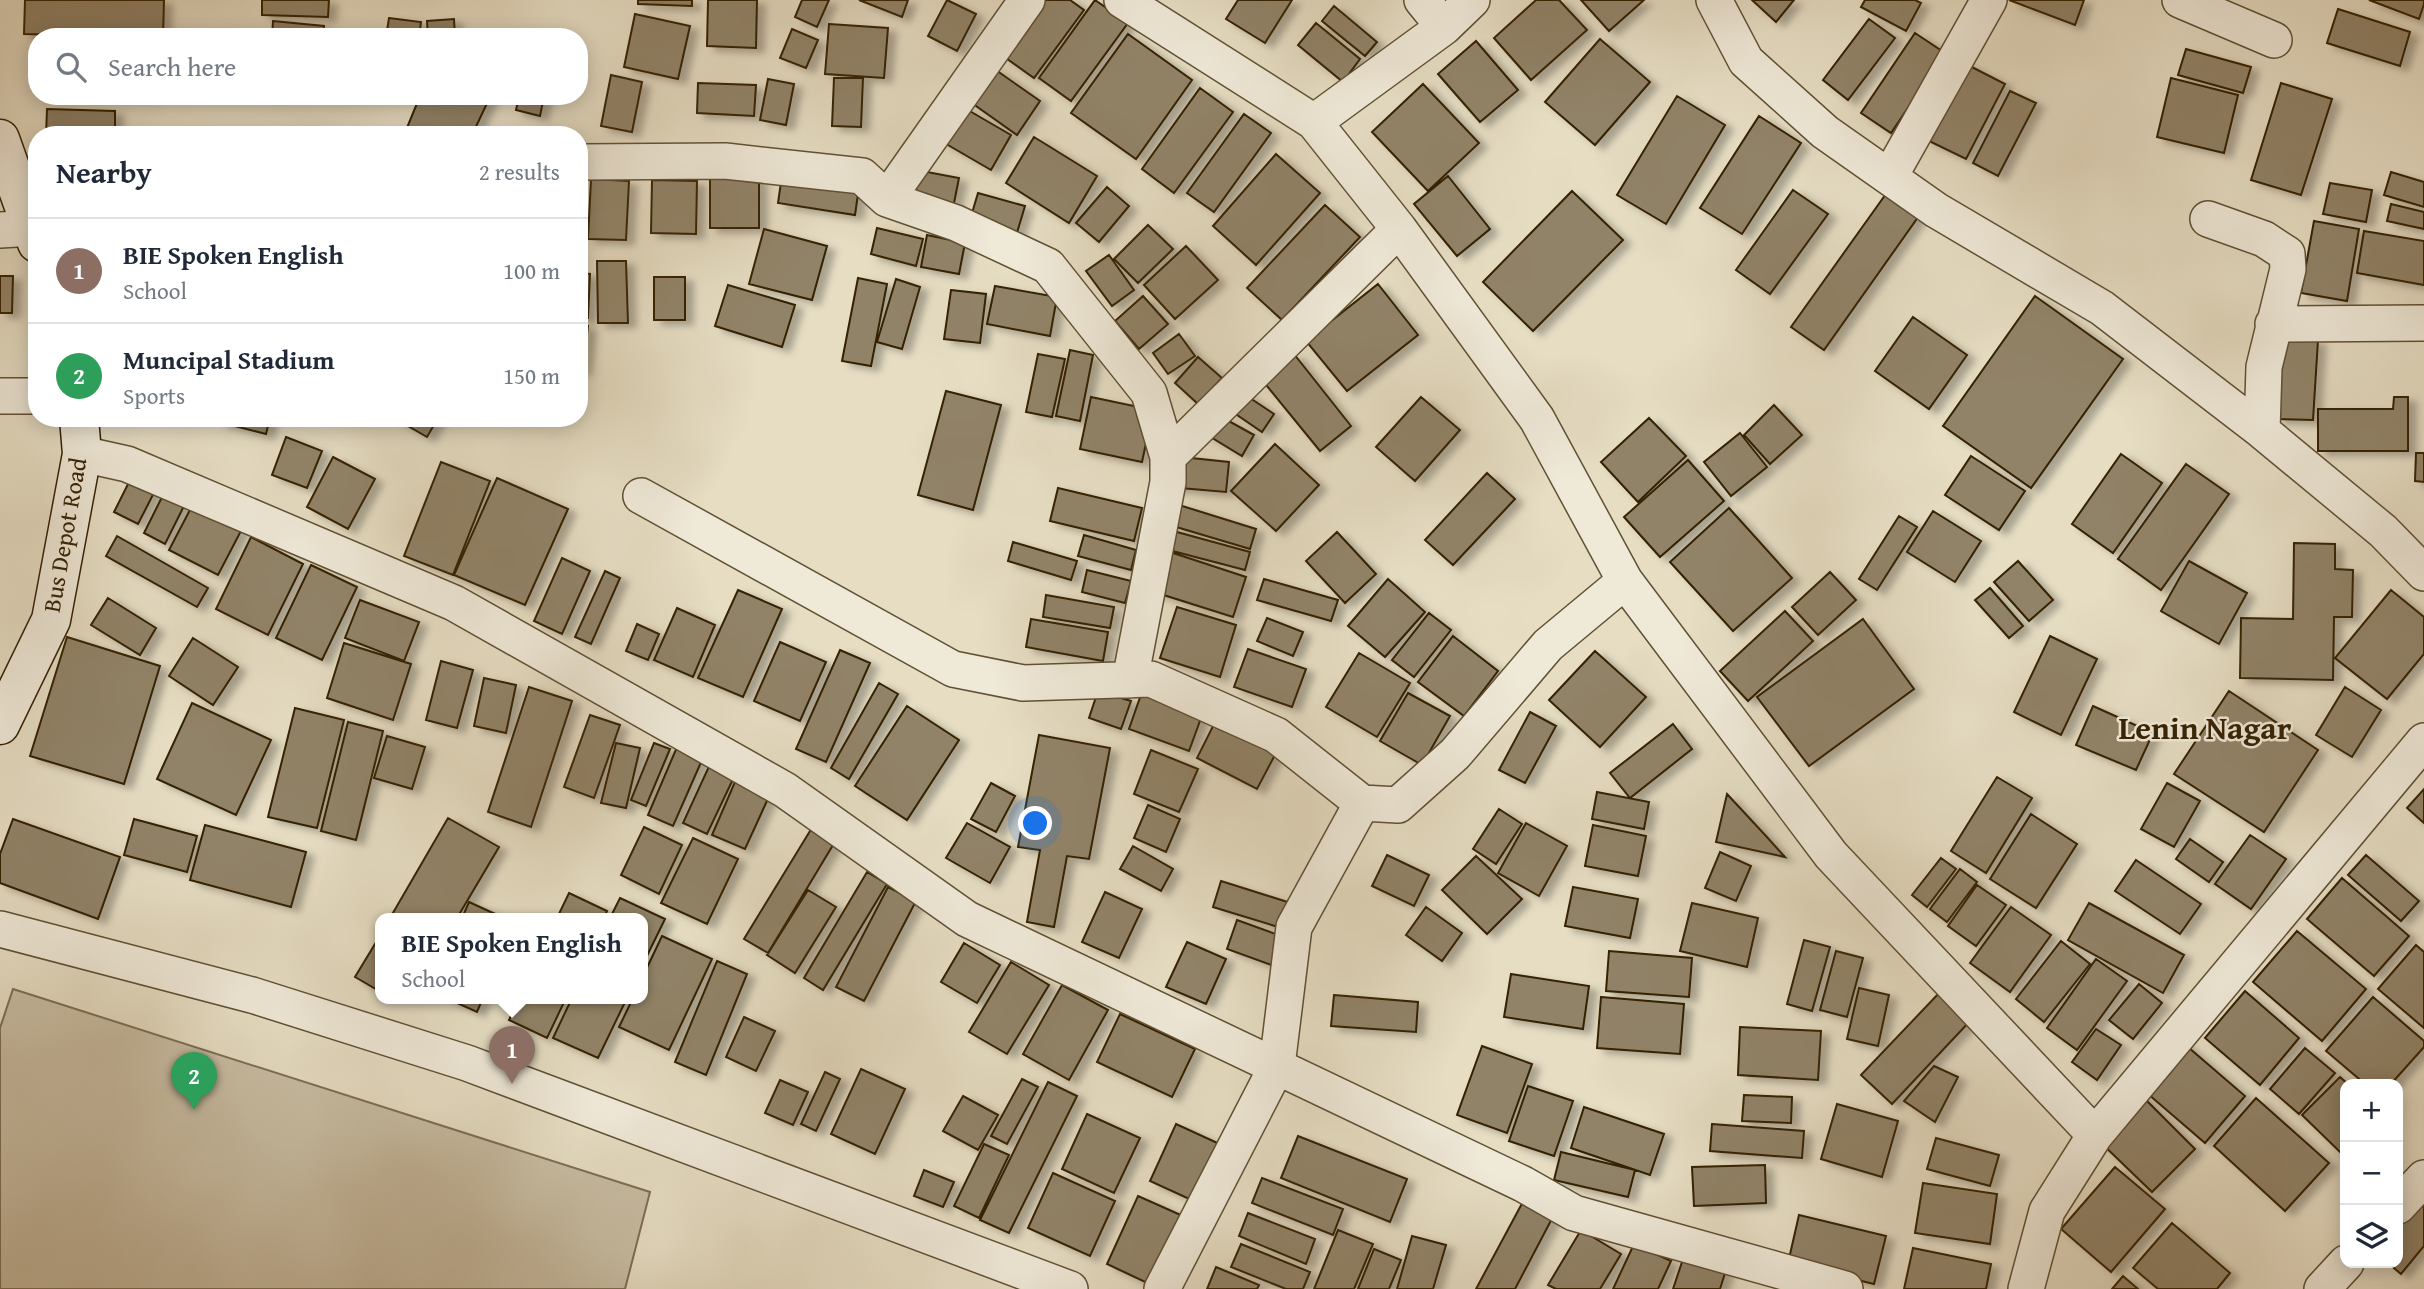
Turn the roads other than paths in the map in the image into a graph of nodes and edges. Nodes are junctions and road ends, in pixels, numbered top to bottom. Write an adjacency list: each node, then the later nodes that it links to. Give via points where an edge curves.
1 (1027, 0): 14 (street)
2 (1122, 0): 10 (street)
3 (1422, 0): 8 (street)
4 (1472, 0): 8 (street)
5 (1714, 0): 13 (street, via 1746,61 1825,132)
6 (1989, 0): 13 (street)
7 (2180, 0): 9 (street)
8 (1444, 27): 10 (street)
9 (2274, 40)
10 (1314, 122): 16 (street)
11 (0, 139): 17 (street)
12 (588, 162): 14 (street, via 725,161 803,168 862,176)
13 (1890, 176): 22 (street, via 1992,246 2102,308)
14 (887, 199): 24 (street, via 956,223 1048,266 1149,393)
15 (2208, 219): 19 (street, via 2264,239 2287,254 2288,269)
16 (1399, 229): 24 (street); 27 (street, via 1537,419)
17 (23, 234)
18 (2424, 323): 19 (street)
19 (2273, 324): 22 (street, via 2264,367)
20 (0, 396): 21 (street)
21 (28, 396)
22 (2262, 431): 26 (street, via 2383,531)
23 (81, 436): 29 (street, Bus Depot Road, via 51,620); 33 (street, via 127,464 454,603 785,790 967,919)
24 (1168, 457): 28 (street, via 1168,482)
25 (640, 496): 28 (street, via 953,669 1023,683)
26 (2424, 573)
27 (1625, 581): 31 (street, via 1548,645 1455,754 1398,805); 34 (street, via 1832,855)
28 (1130, 680): 31 (street, via 1151,679 1276,735)
29 (0, 725)
30 (2424, 741): 34 (street)
31 (1362, 803): 33 (street, via 1294,927)
32 (0, 929): 38 (street, via 252,995 467,1063)
33 (1277, 1066): 39 (street); 40 (street, via 1574,1213)
34 (2095, 1135): 41 (street, via 2047,1211)
35 (2424, 1178): 36 (street)
36 (2399, 1205)
37 (2341, 1268): 42 (street)
38 (1066, 1288)
39 (1163, 1289)
40 (1845, 1289)
41 (2026, 1289)
42 (2322, 1289)

